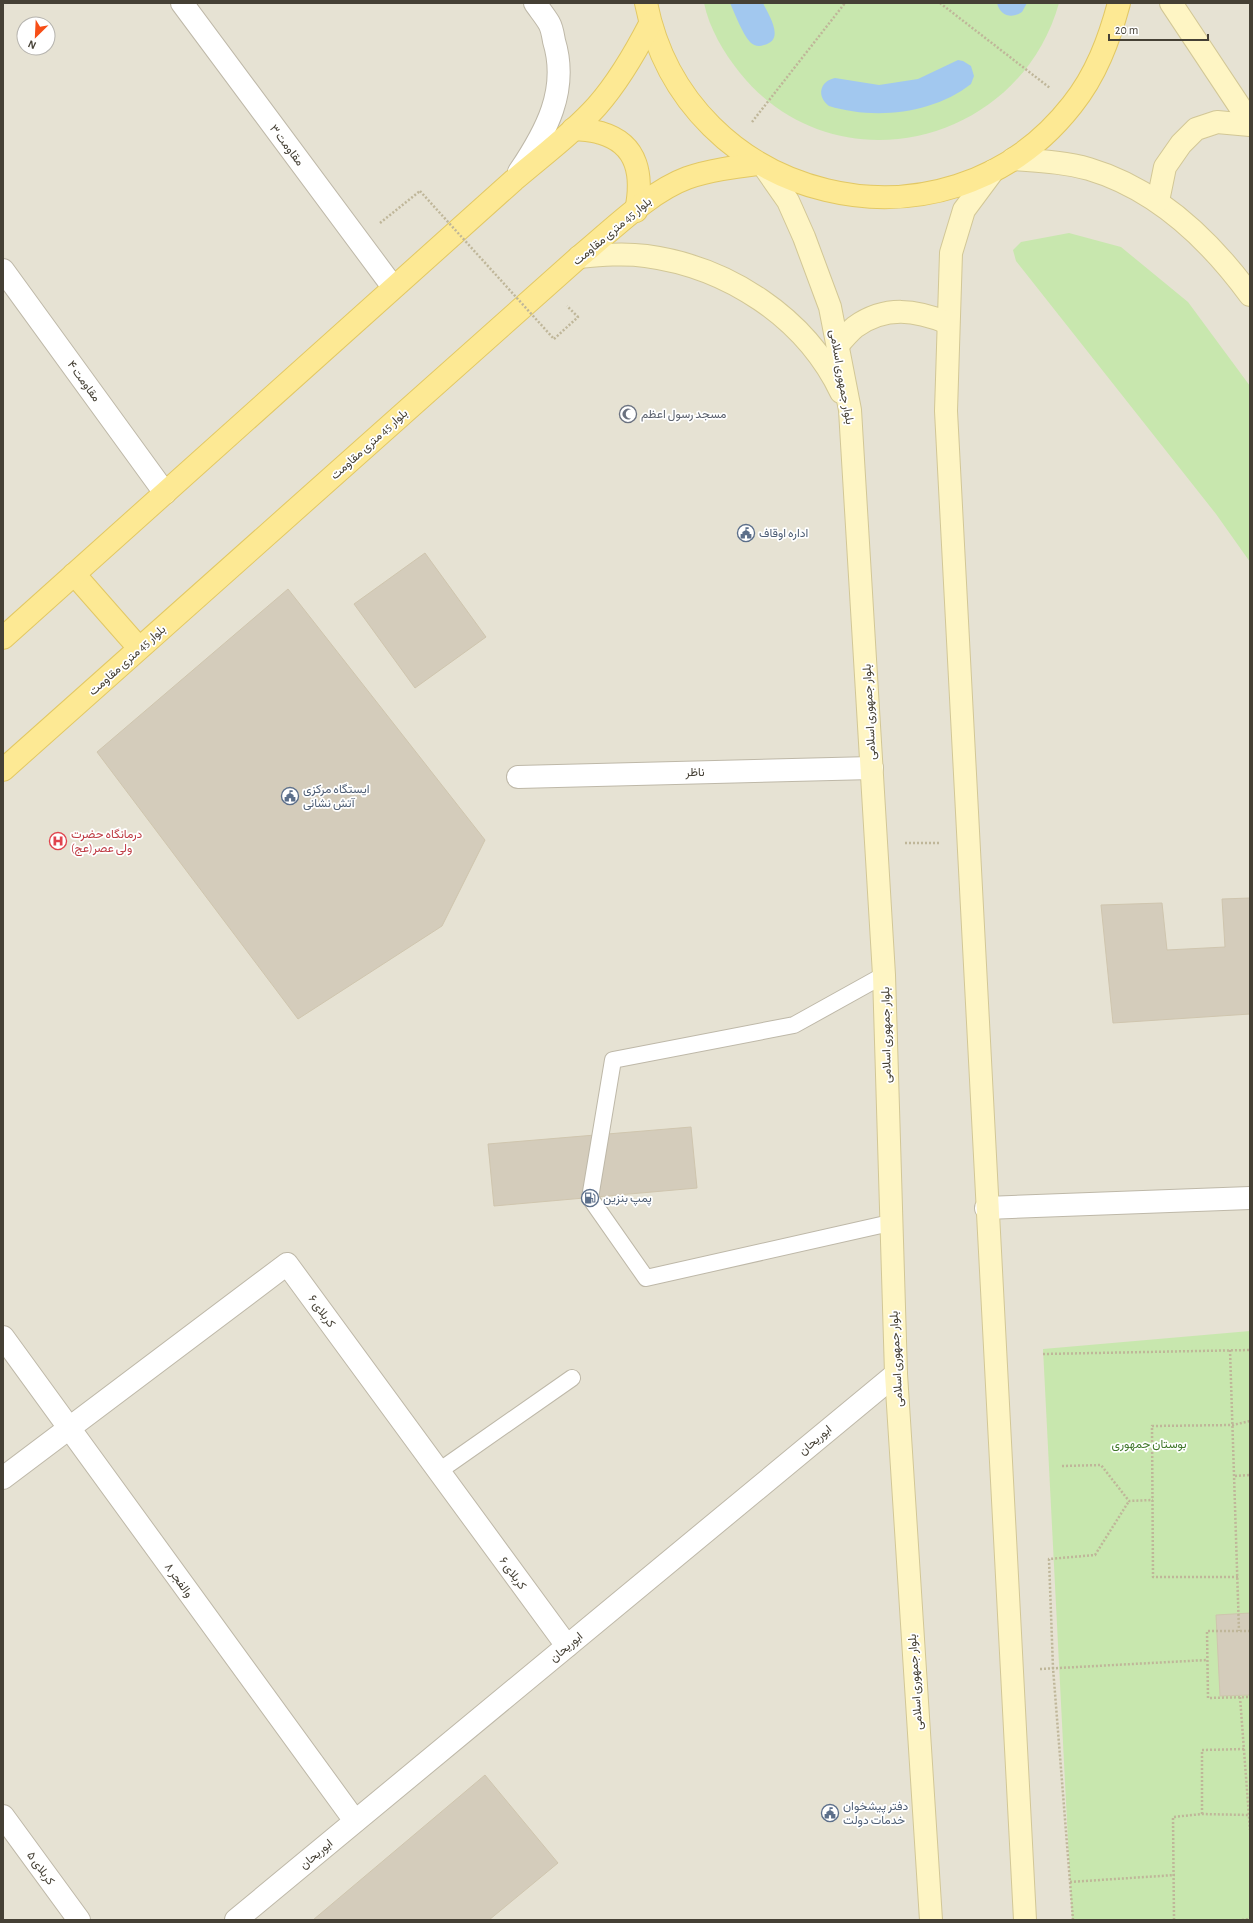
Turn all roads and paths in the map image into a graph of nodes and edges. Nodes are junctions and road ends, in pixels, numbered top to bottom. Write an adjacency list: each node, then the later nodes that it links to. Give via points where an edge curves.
1 (182, 3): 22 (street, مقاومت ۳)
2 (535, 3): 16 (street, via 549,23 559,57 558,82 555,104 539,143)
3 (846, 3): 12 (path)
4 (940, 3): 8 (path)
5 (1119, 3): 8 (main road, via 1109,39 1093,74)
6 (1171, 3): 9 (main road)
7 (648, 13): 11 (main road, via 634,56 597,107); 12 (main road, via 664,59 682,92 706,121)
8 (1072, 105): 13 (main road, via 1045,134)
9 (1250, 122)
10 (1250, 125): 17 (main road, via 1217,122 1196,129 1181,144 1165,167)
11 (573, 129): 16 (main road); 18 (main road, via 600,132 617,139 631,153 639,173 640,192)
12 (733, 146): 14 (main road)
13 (1013, 159): 15 (main road); 17 (main road, via 1053,162 1089,169 1131,185)
14 (762, 166): 15 (main road, via 801,184 839,194 878,198 918,195 956,186); 18 (main road, بلوار 45 متری مقاومت, via 706,172 686,178 660,191); 26 (main road, بلوار جمهوری اسلامی, via 788,201 804,237 830,307)
15 (993, 171): 25 (main road, via 964,210 951,253)
16 (514, 180): 22 (main road)
17 (1158, 202): 23 (main road, via 1209,246)
18 (636, 211): 20 (main road, بلوار 45 متری مقاومت)
19 (393, 213): 24 (path, bridge, via 420,191 554,339)
20 (579, 257): 27 (main road, via 645,256 678,262 710,272 740,286 768,304 794,326 817,352 836,380); 31 (main road, بلوار 45 متری مقاومت)
21 (3, 270): 28 (street, مقاومت ۴)
22 (393, 287): 28 (main road)
23 (1250, 295)
24 (578, 317)
25 (948, 323): 26 (main road, via 925,314 901,311 877,316 855,327); 36 (main road, via 946,412)
26 (838, 345): 27 (main road, بلوار جمهوری اسلامی)
27 (850, 410): 32 (main road, بلوار جمهوری اسلامی)
28 (165, 493): 29 (main road)
29 (74, 574): 30 (main road); 31 (main road)
30 (3, 638)
31 (139, 648): 33 (main road, بلوار 45 متری مقاومت)
32 (872, 768): 34 (street, ناظر); 35 (main road, بلوار جمهوری اسلامی)
33 (3, 770)
34 (518, 777)
35 (877, 843): 36 (path); 37 (main road, بلوار جمهوری اسلامی)
36 (968, 844): 39 (main road)
37 (884, 975): 40 (main road, بلوار جمهوری اسلامی); 40 (lane, via 794,1025 613,1060 590,1198 646,1278)
38 (1250, 1198): 39 (street)
39 (986, 1208): 63 (main road)
40 (890, 1223): 45 (main road, بلوار جمهوری اسلامی)
41 (3, 1337): 49 (street, والفجر ۸)
42 (1230, 1350): 43 (path); 44 (path); 48 (path)
43 (1250, 1350)
44 (1043, 1354)
45 (896, 1374): 60 (street, ابوریحان); 77 (main road, بلوار جمهوری اسلامی)
46 (572, 1378): 51 (lane)
47 (1250, 1421): 48 (path)
48 (1233, 1425): 53 (path); 55 (path, via 1152,1426)
49 (69, 1429): 51 (street, کربلای ۶, via 287,1264); 54 (street, کربلای ۶); 70 (street, والفجر ۸)
50 (1062, 1466): 56 (path, via 1101,1465)
51 (439, 1471): 60 (street, کربلای ۶)
52 (1250, 1475): 53 (path)
53 (1235, 1476): 57 (path)
54 (3, 1478)
55 (1153, 1500): 56 (path); 57 (path, via 1153,1577)
56 (1129, 1501): 62 (path, via 1095,1555 1049,1559)
57 (1238, 1577): 58 (path)
58 (1239, 1631): 59 (path); 61 (path, via 1206,1631)
59 (1250, 1631)
60 (567, 1646): 70 (street, ابوریحان)
61 (1207, 1660): 62 (path); 64 (path, via 1208,1698)
62 (1054, 1668): 63 (path); 73 (path)
63 (1011, 1670): 78 (main road)
64 (1240, 1697): 65 (path); 66 (path)
65 (1250, 1697)
66 (1245, 1749): 67 (path, via 1202,1750); 68 (path)
67 (1202, 1814): 68 (path); 72 (path, via 1173,1817)
68 (1248, 1815): 71 (path)
69 (3, 1816): 75 (street, کربلای ۵)
70 (355, 1822): 76 (street, ابوریحان)
71 (1250, 1830)
72 (1175, 1875): 73 (path); 80 (path)
73 (1070, 1882): 79 (path)
74 (1250, 1919): 81 (path)
75 (79, 1920)
76 (236, 1920)
77 (931, 1920)
78 (1025, 1920)
79 (1073, 1920)
80 (1174, 1920)
81 (1242, 1920)

